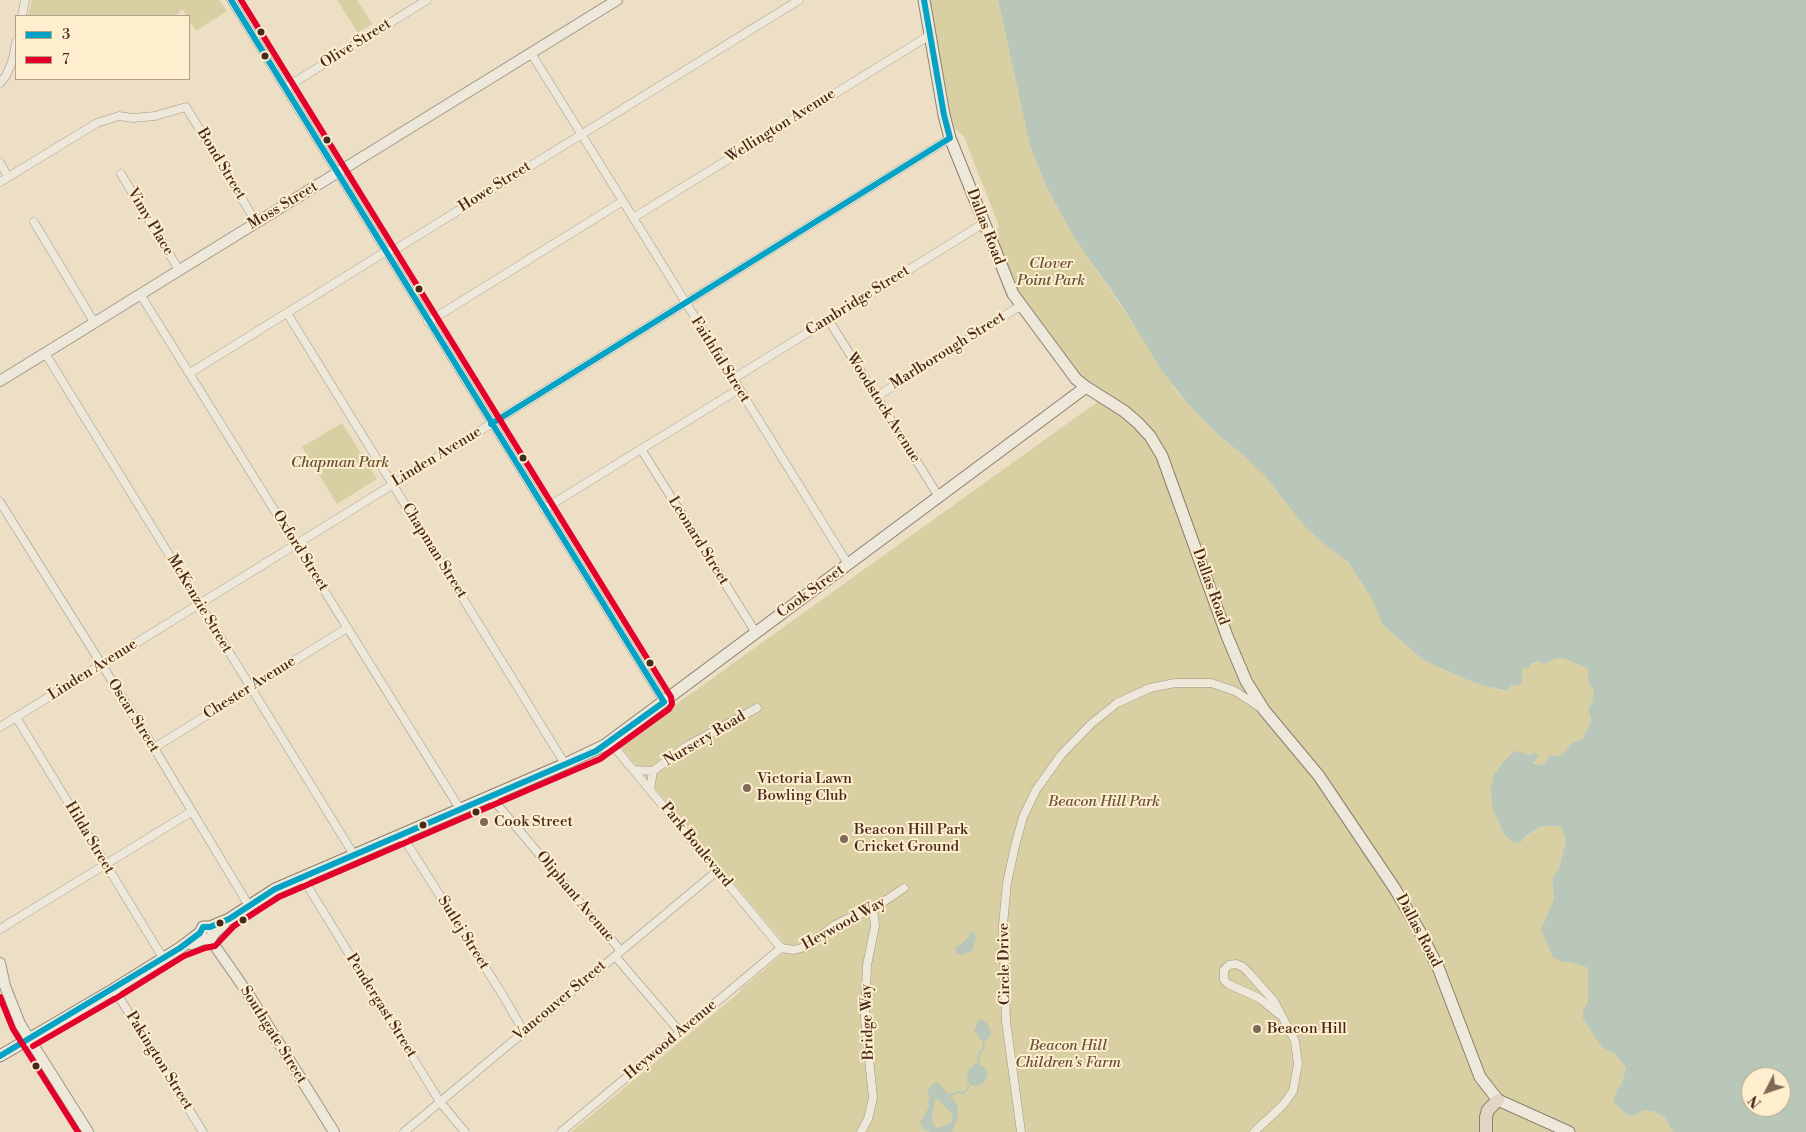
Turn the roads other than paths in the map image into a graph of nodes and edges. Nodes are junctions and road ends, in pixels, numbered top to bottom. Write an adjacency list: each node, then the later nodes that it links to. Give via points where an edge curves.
1 (25, 0): 7 (street)
2 (428, 0): 12 (street, Olive Street)
3 (617, 0): 9 (street, Moss Street)
4 (799, 0): 13 (street, Howe Street)
5 (924, 0): 8 (main road, Dallas Road)
6 (234, 1): 12 (street)
7 (22, 15)
8 (930, 35): 14 (main road, Dallas Road); 21 (street, Wellington Avenue)
9 (531, 53): 13 (street, Faithful Street); 16 (street, Moss Street)
10 (14, 60): 11 (street)
11 (0, 83)
12 (285, 88): 16 (street)
13 (581, 134): 20 (street, Faithful Street); 25 (street, Howe Street, via 396,249)
14 (950, 138): 24 (main road, Dallas Road); 28 (street, Linden Avenue)
15 (0, 163): 18 (street)
16 (336, 173): 23 (street, Moss Street); 25 (street)
17 (122, 174): 26 (street, Vimy Place)
18 (8, 177): 19 (street); 23 (street, Bond Street, via 97,123 119,116 155,116 186,107)
19 (0, 182)
20 (623, 201): 21 (street, Faithful Street); 33 (street)
21 (633, 218): 28 (street, Faithful Street)
22 (34, 222): 32 (street)
23 (256, 222): 26 (street, Moss Street)
24 (984, 223): 29 (main road, Dallas Road, via 1007,283); 31 (street, Cambridge Street)
25 (385, 252): 30 (street, Howe Street); 33 (street)
26 (178, 270): 27 (street, Moss Street)
27 (140, 294): 32 (street, Moss Street); 35 (street, Oxford Street)
28 (685, 304): 36 (street, Faithful Street); 41 (street, Linden Avenue)
29 (1020, 306): 38 (main road, Dallas Road, via 1076,379); 40 (street, Marlborough Street)
30 (287, 313): 35 (street, Howe Street); 43 (street, Chapman Street)
31 (828, 319): 36 (street, Cambridge Street); 40 (street, Woodstock Avenue)
32 (94, 322): 34 (street, Moss Street)
33 (428, 322): 41 (street)
34 (44, 353): 37 (street, Moss Street); 49 (street, McKenzie Street)
35 (190, 373): 47 (street, Oxford Street)
36 (733, 379): 39 (street, Faithful Street)
37 (0, 381)
38 (1086, 387): 44 (main road, Cook Street); 56 (main road, Dallas Road, via 1138,423 1162,456 1237,662)
39 (739, 389): 42 (street); 48 (street, Faithful Street)
40 (876, 397): 44 (street, Woodstock Avenue)
41 (491, 424): 43 (street, Linden Avenue); 46 (street)
42 (641, 449): 46 (street); 51 (street, Leonard Street)
43 (393, 484): 47 (street, Linden Avenue); 61 (street, Chapman Street)
44 (939, 497): 48 (main road, Cook Street)
45 (0, 502): 52 (street, Oscar Street)
46 (544, 509): 54 (street)
47 (296, 544): 49 (street, Linden Avenue); 50 (street, Oxford Street)
48 (848, 564): 51 (main road, Cook Street)
49 (199, 605): 52 (street, Linden Avenue); 53 (street, McKenzie Street)
50 (347, 628): 53 (street, Chester Avenue); 66 (street, Oxford Street)
51 (756, 633): 54 (main road, Cook Street)
52 (101, 665): 57 (street, Linden Avenue); 60 (street, Oscar Street)
53 (250, 688): 60 (street, Chester Avenue); 69 (street, McKenzie Street)
54 (664, 702): 59 (main road, Cook Street)
55 (757, 708): 63 (street, Nursery Road, via 685,747)
56 (1264, 710): 88 (main road, Dallas Road, via 1319,776 1395,889 1438,967 1480,1077); 97 (street, Circle Drive, via 1235,691 1211,683 1175,682 1142,690 1111,708 1086,729 1052,766 1030,799 1012,855 1004,925 1006,1021)
57 (16, 717): 58 (street, Linden Avenue); 70 (street, Hilda Street)
58 (0, 727)
59 (610, 742): 61 (main road, Cook Street); 62 (street, Park Boulevard)
60 (154, 748): 67 (street, Oscar Street)
61 (565, 764): 65 (main road, Cook Street)
62 (634, 770): 63 (street, Nursery Road); 64 (street, Park Boulevard)
63 (653, 771): 64 (street, Nursery Road)
64 (650, 790): 71 (street, Park Boulevard)
65 (491, 796): 66 (main road, Cook Street); 79 (street, Oliphant Avenue)
66 (460, 809): 68 (main road, Cook Street)
67 (191, 812): 70 (street); 74 (street, Oscar Street)
68 (402, 834): 69 (main road, Cook Street); 84 (street, Sutlej Street)
69 (354, 855): 72 (main road, Cook Street)
70 (105, 864): 76 (street); 80 (street, Hilda Street)
71 (717, 871): 78 (street, Park Boulevard); 79 (street, Vancouver Street)
72 (302, 877): 74 (main road, Cook Street); 89 (street, Pendergast Street)
73 (904, 888): 75 (street, Heywood Way)
74 (249, 906): 77 (main road, Cook Street)
75 (873, 909): 78 (street, Heywood Way, via 835,925 808,946 794,950); 96 (street, Bridge Way, via 875,926 867,965 865,1019 873,1098)
76 (0, 929)
77 (207, 934): 80 (main road, Cook Street); 92 (street, Southgate Street)
78 (781, 948): 85 (street, Heywood Avenue)
79 (618, 953): 84 (street, Vancouver Street); 85 (street, Oliphant Avenue)
80 (163, 958): 82 (main road, Cook Street)
81 (0, 963): 86 (street, via 9,998)
82 (114, 990): 86 (main road, Cook Street); 91 (street, Pakington Street)
83 (1280, 1015): 83 (street, via 1274,1001 1243,967 1232,964 1224,970 1224,980 1228,984 1259,998); 98 (street, via 1291,1033 1296,1050 1298,1064 1293,1091)
84 (524, 1032): 89 (street, Vancouver Street)
85 (680, 1032): 95 (street, Heywood Avenue)
86 (29, 1038): 87 (main road, Cook Street); 90 (street)
87 (0, 1056)
88 (1498, 1100): 99 (main road, via 1488,1110); 100 (main road, Dallas Road)
89 (440, 1102): 93 (street, Vancouver Street); 94 (street, Pendergast Street)
90 (88, 1132)
91 (203, 1132)
92 (334, 1132)
93 (404, 1132)
94 (465, 1132)
95 (561, 1132)
96 (861, 1132)
97 (1021, 1132)
98 (1254, 1132)
99 (1486, 1132)
100 (1569, 1132)

